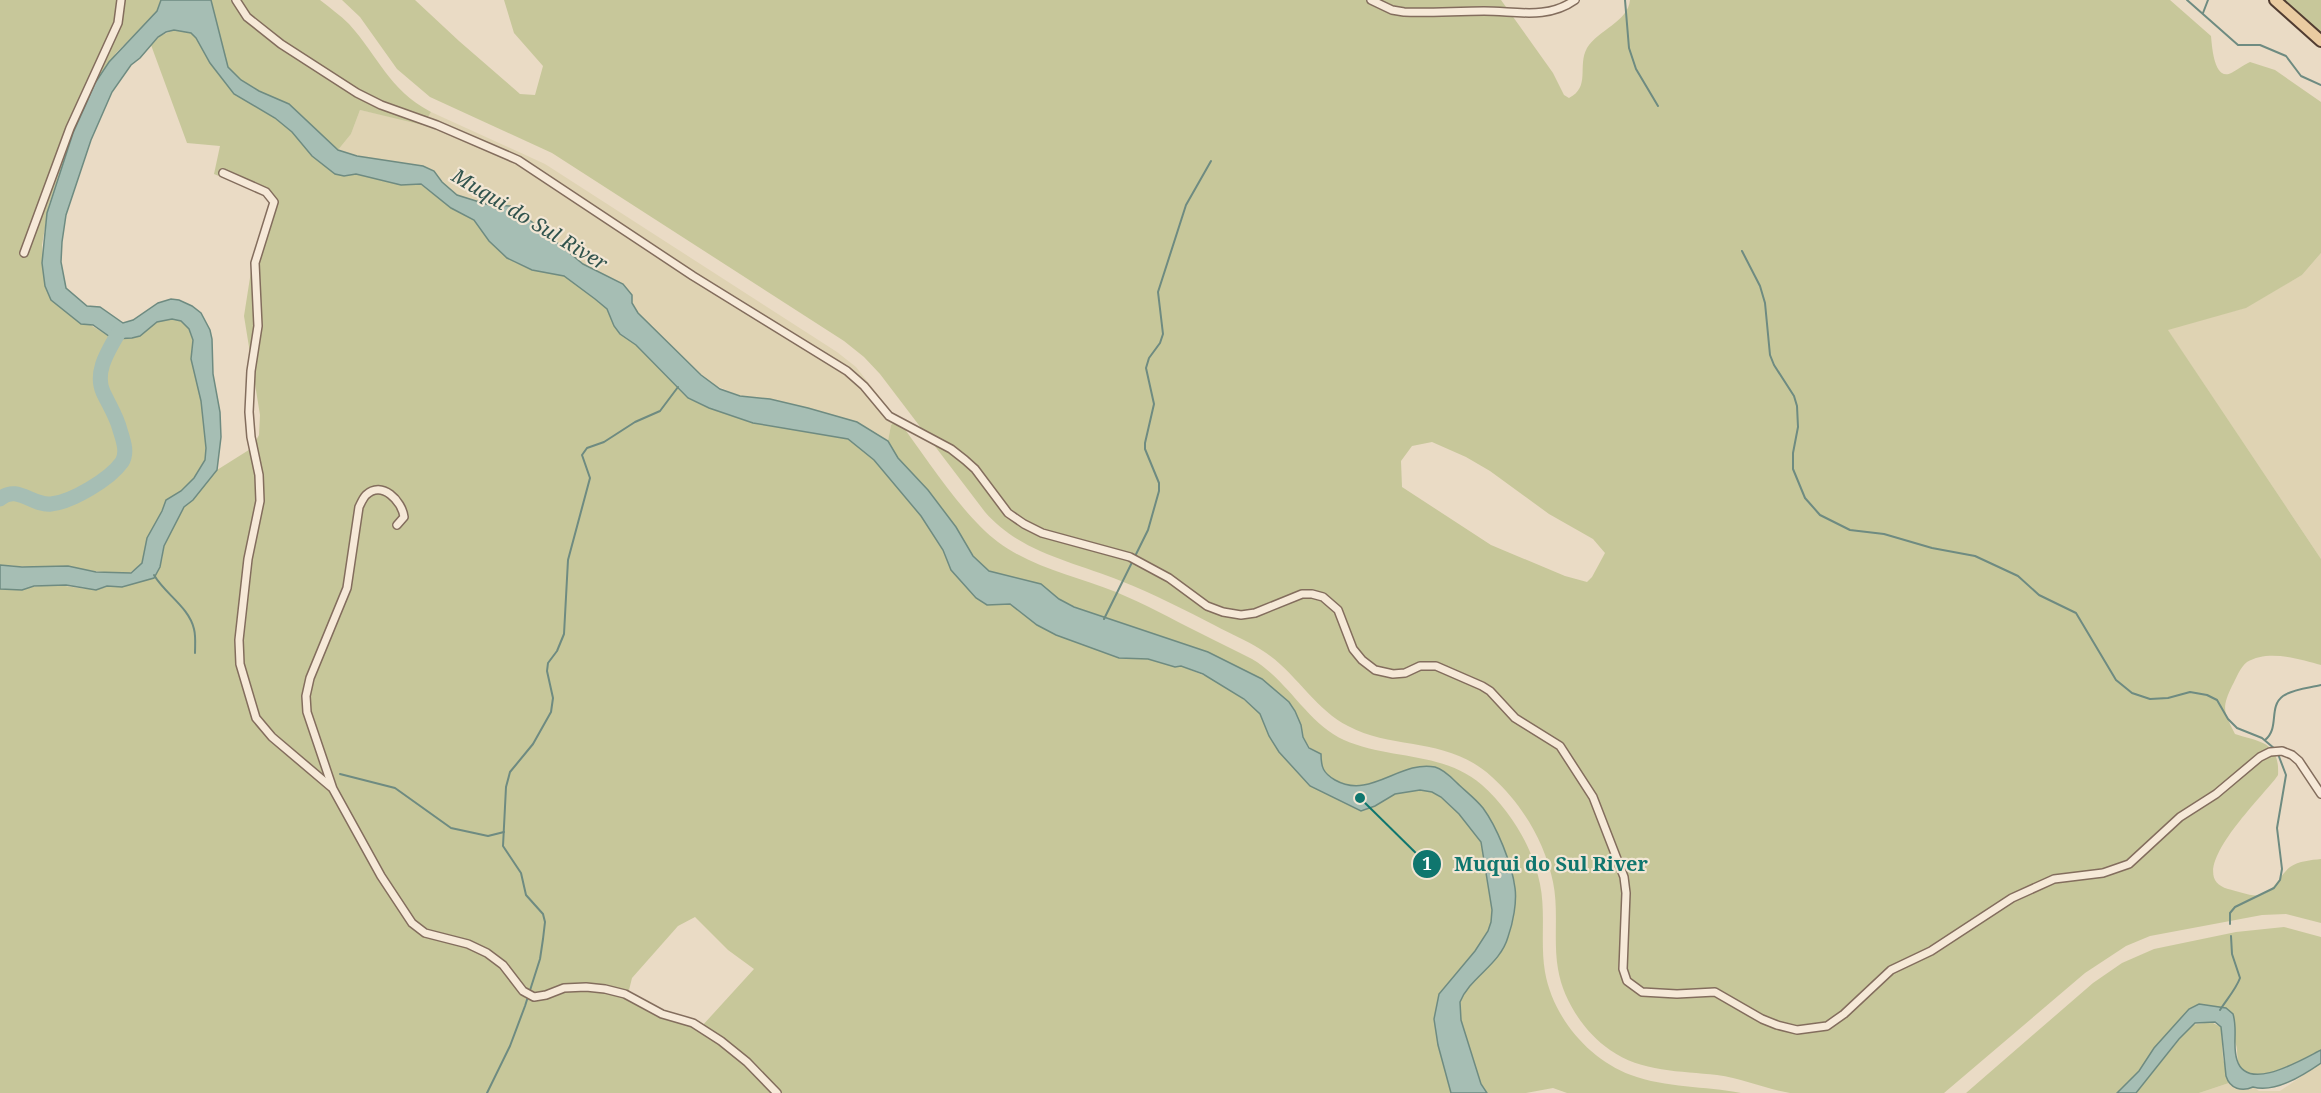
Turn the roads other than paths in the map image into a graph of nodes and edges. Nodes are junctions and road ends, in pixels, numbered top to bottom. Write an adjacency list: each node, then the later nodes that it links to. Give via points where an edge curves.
1 (121, 0): 8 (street, via 118,23 70,128)
2 (236, 0): 11 (street, via 247,17 273,38 350,88 381,105 518,160 693,276 847,371 889,416 965,460 1008,513 1023,524 1042,533 1130,557 1223,612 1255,613 1302,594 1323,597 1338,610 1353,649 1375,670 1393,674 1436,666 1482,686 1515,718 1560,746 1589,789 1624,877 1623,969 1627,981 1642,992 1715,992 1778,1025 1797,1030 1827,1026 1891,970 1931,951 2012,898 2054,879 2103,873 2129,864 2180,817 2270,752 2292,755)
3 (1371, 0): 4 (street, via 1404,12 1529,14 1566,6)
4 (1575, 0)
5 (2275, 0): 6 (main road)
6 (2321, 41)
7 (223, 173): 10 (street, via 266,192 274,202 255,264 258,326 249,412 260,501 248,559 240,664 256,718 272,737)
8 (24, 253)
9 (397, 525): 10 (street, via 404,517 393,496 383,490 366,495 359,507 345,597 307,688 311,726)
10 (333, 789): 12 (street, via 381,876 419,930 487,952 523,991 534,997 564,988 605,989 693,1023 747,1062)
11 (2321, 794)
12 (777, 1093)

